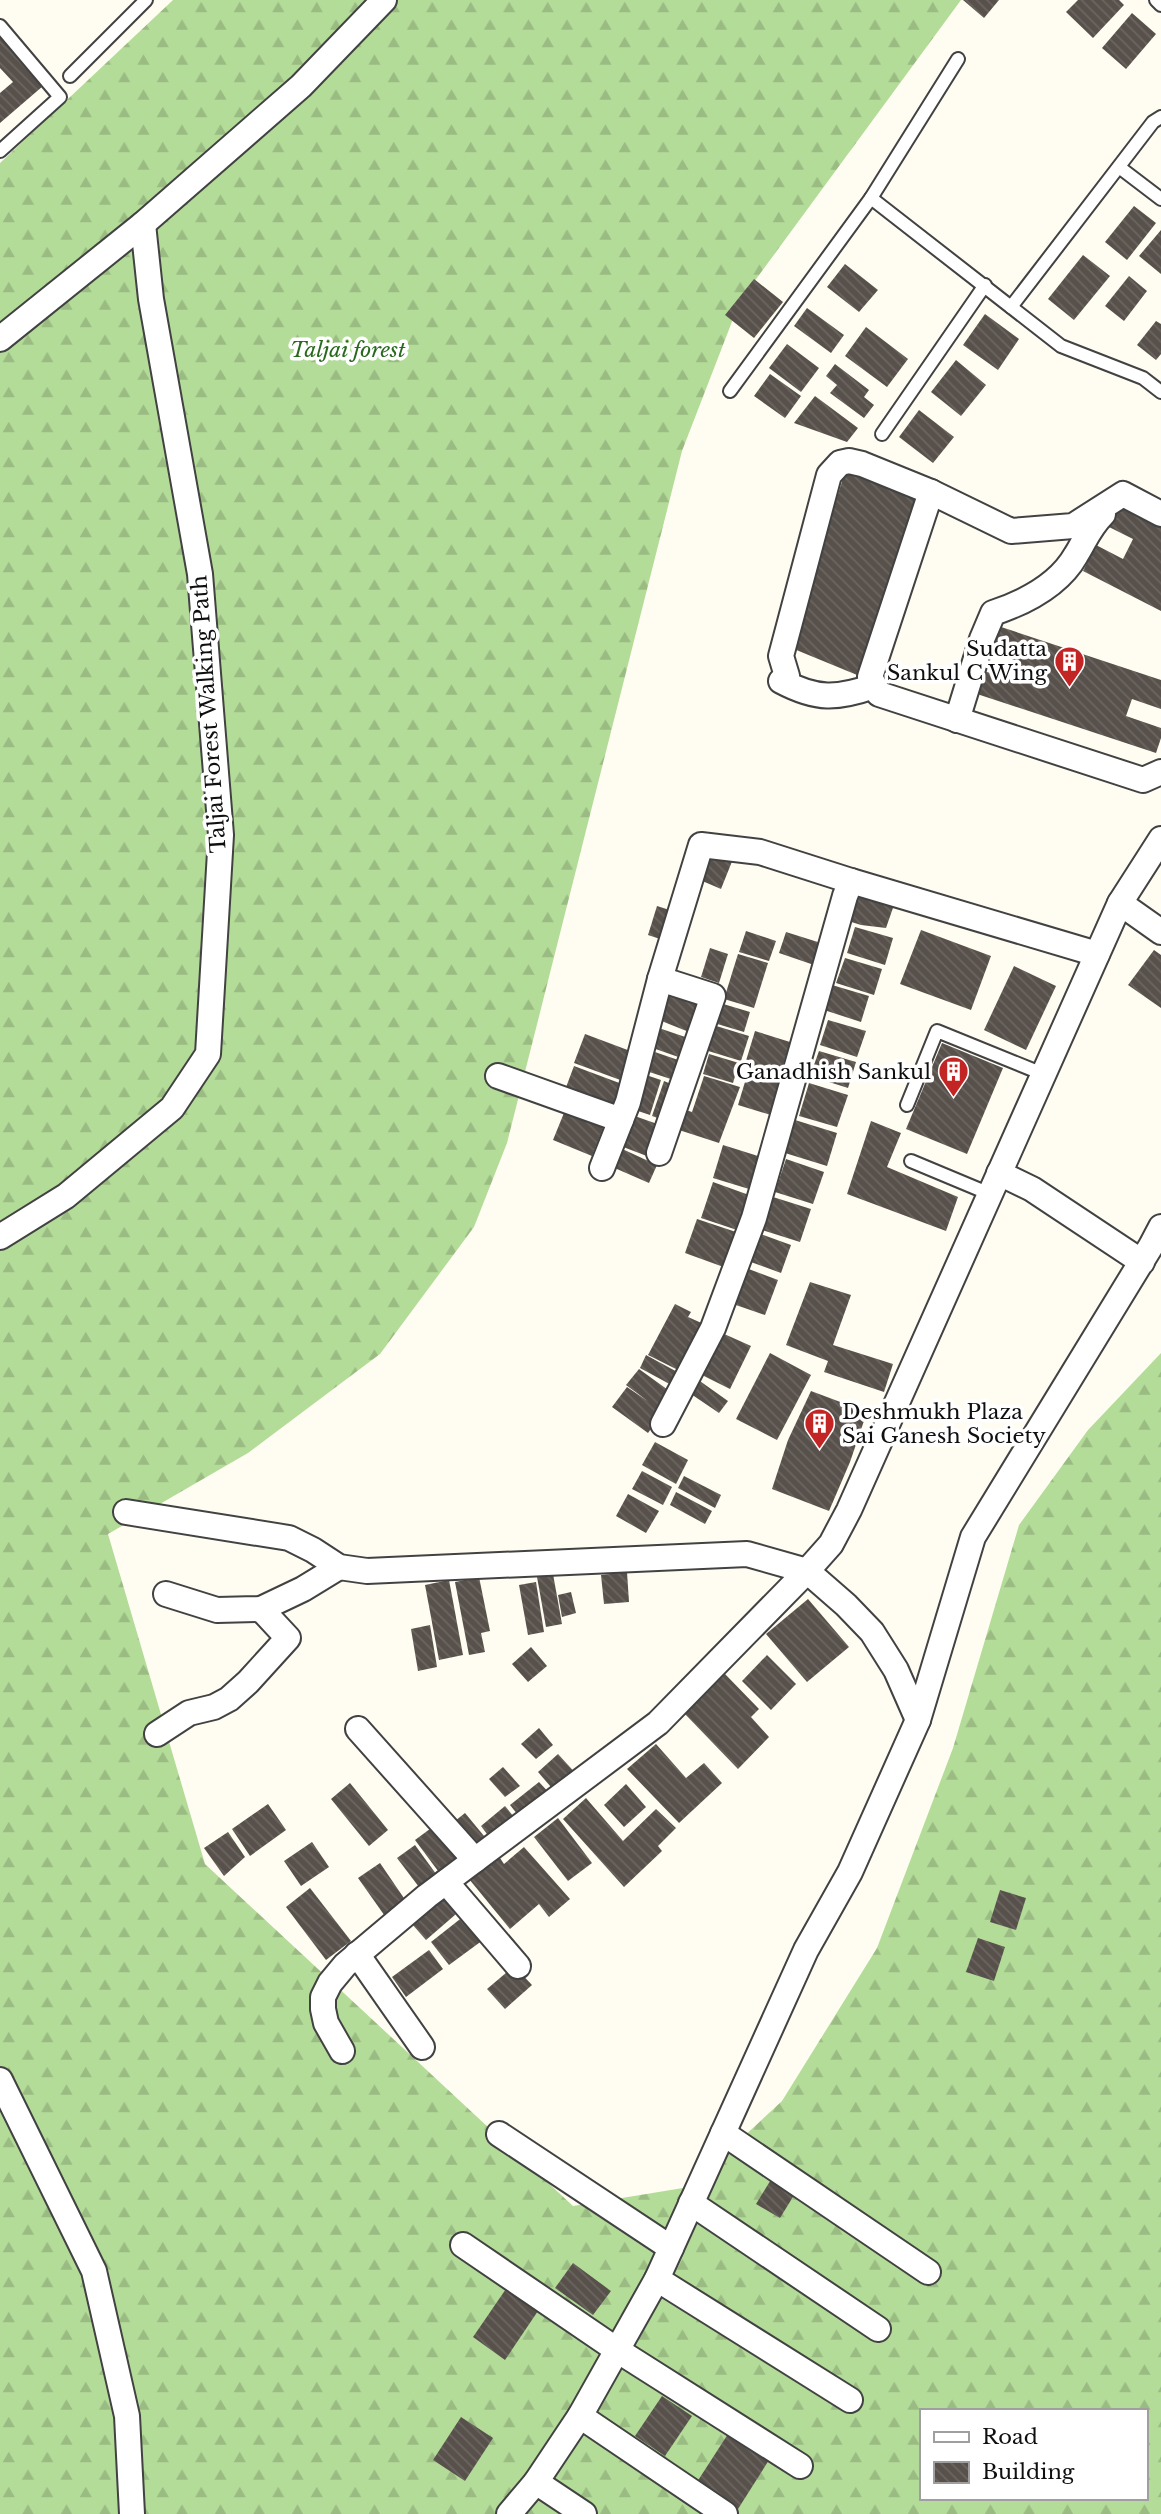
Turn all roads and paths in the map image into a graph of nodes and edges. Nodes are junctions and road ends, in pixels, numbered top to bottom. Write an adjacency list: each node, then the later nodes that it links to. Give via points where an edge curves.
1 (146, 0): 7 (lane)
2 (384, 0): 13 (street, via 301,86)
3 (1156, 0): 4 (lane)
4 (1161, 5)
5 (0, 26): 9 (lane, via 60,97)
6 (958, 59): 11 (lane)
7 (70, 76)
8 (1161, 117): 10 (lane)
9 (0, 151)
10 (1119, 167): 12 (lane); 15 (lane)
11 (871, 198): 14 (lane); 17 (lane)
12 (1161, 199)
13 (143, 224): 16 (street); 39 (street, Taljai Forest Walking Path, via 151,299 200,574 221,835 208,1054 172,1108 66,1196)
14 (985, 285): 15 (lane); 19 (lane)
15 (1011, 307): 18 (lane, via 1061,346 1143,378)
16 (0, 339)
17 (730, 391)
18 (1161, 392)
19 (882, 434)
20 (932, 492): 21 (street, via 1011,531 1073,526); 23 (street, via 870,677); 23 (street, via 849,461 840,463 829,475 781,656 787,676 781,681 803,693 828,697)
21 (1123, 494): 22 (street); 24 (street, via 1089,528 1068,568 1043,591 993,613)
22 (1161, 514)
23 (874, 686): 24 (street, via 879,694)
24 (957, 720): 25 (street, via 1143,780)
25 (1161, 772)
26 (1161, 839): 28 (street)
27 (851, 881): 29 (street); 30 (street, via 761,852 701,845); 41 (street, via 754,1219 713,1328)
28 (1143, 919): 29 (street)
29 (1097, 954): 31 (street)
30 (660, 979): 34 (street); 35 (street, via 713,996)
31 (1043, 1073): 33 (lane, via 937,1031); 38 (street)
32 (498, 1076): 34 (street)
33 (907, 1105)
34 (621, 1120): 37 (street)
35 (659, 1153)
36 (911, 1161): 38 (lane)
37 (602, 1168)
38 (1009, 1184): 40 (street); 44 (street, via 849,1510 831,1544)
39 (0, 1237)
40 (1154, 1247): 47 (street, via 973,1537)
41 (663, 1424)
42 (126, 1513): 43 (street, via 289,1538)
43 (339, 1567): 44 (street, via 367,1571 747,1554); 46 (street)
44 (807, 1571): 47 (street, via 872,1632 896,1670); 50 (street, via 658,1723)
45 (166, 1594): 46 (street, via 217,1610)
46 (261, 1609): 49 (street, via 288,1638 229,1699 189,1713)
47 (918, 1720): 57 (street)
48 (358, 1729): 50 (street)
49 (157, 1734)
50 (475, 1860): 51 (street)
51 (446, 1882): 52 (street); 53 (street)
52 (357, 1954): 54 (street); 55 (street, via 323,1997 326,2023)
53 (518, 1966)
54 (422, 2047)
55 (342, 2051)
56 (0, 2080): 70 (street, via 94,2271 127,2416)
57 (723, 2133): 59 (street); 62 (street)
58 (499, 2134): 61 (street)
59 (691, 2203): 61 (street); 64 (street)
60 (463, 2245): 65 (street)
61 (671, 2248): 63 (street)
62 (928, 2272)
63 (657, 2279): 65 (street); 66 (street)
64 (878, 2329)
65 (617, 2350): 67 (street); 68 (street)
66 (850, 2400)
67 (580, 2416): 69 (street); 73 (street)
68 (800, 2466)
69 (536, 2482): 71 (street); 72 (street)
70 (132, 2514)
71 (509, 2514)
72 (584, 2514)
73 (725, 2514)

